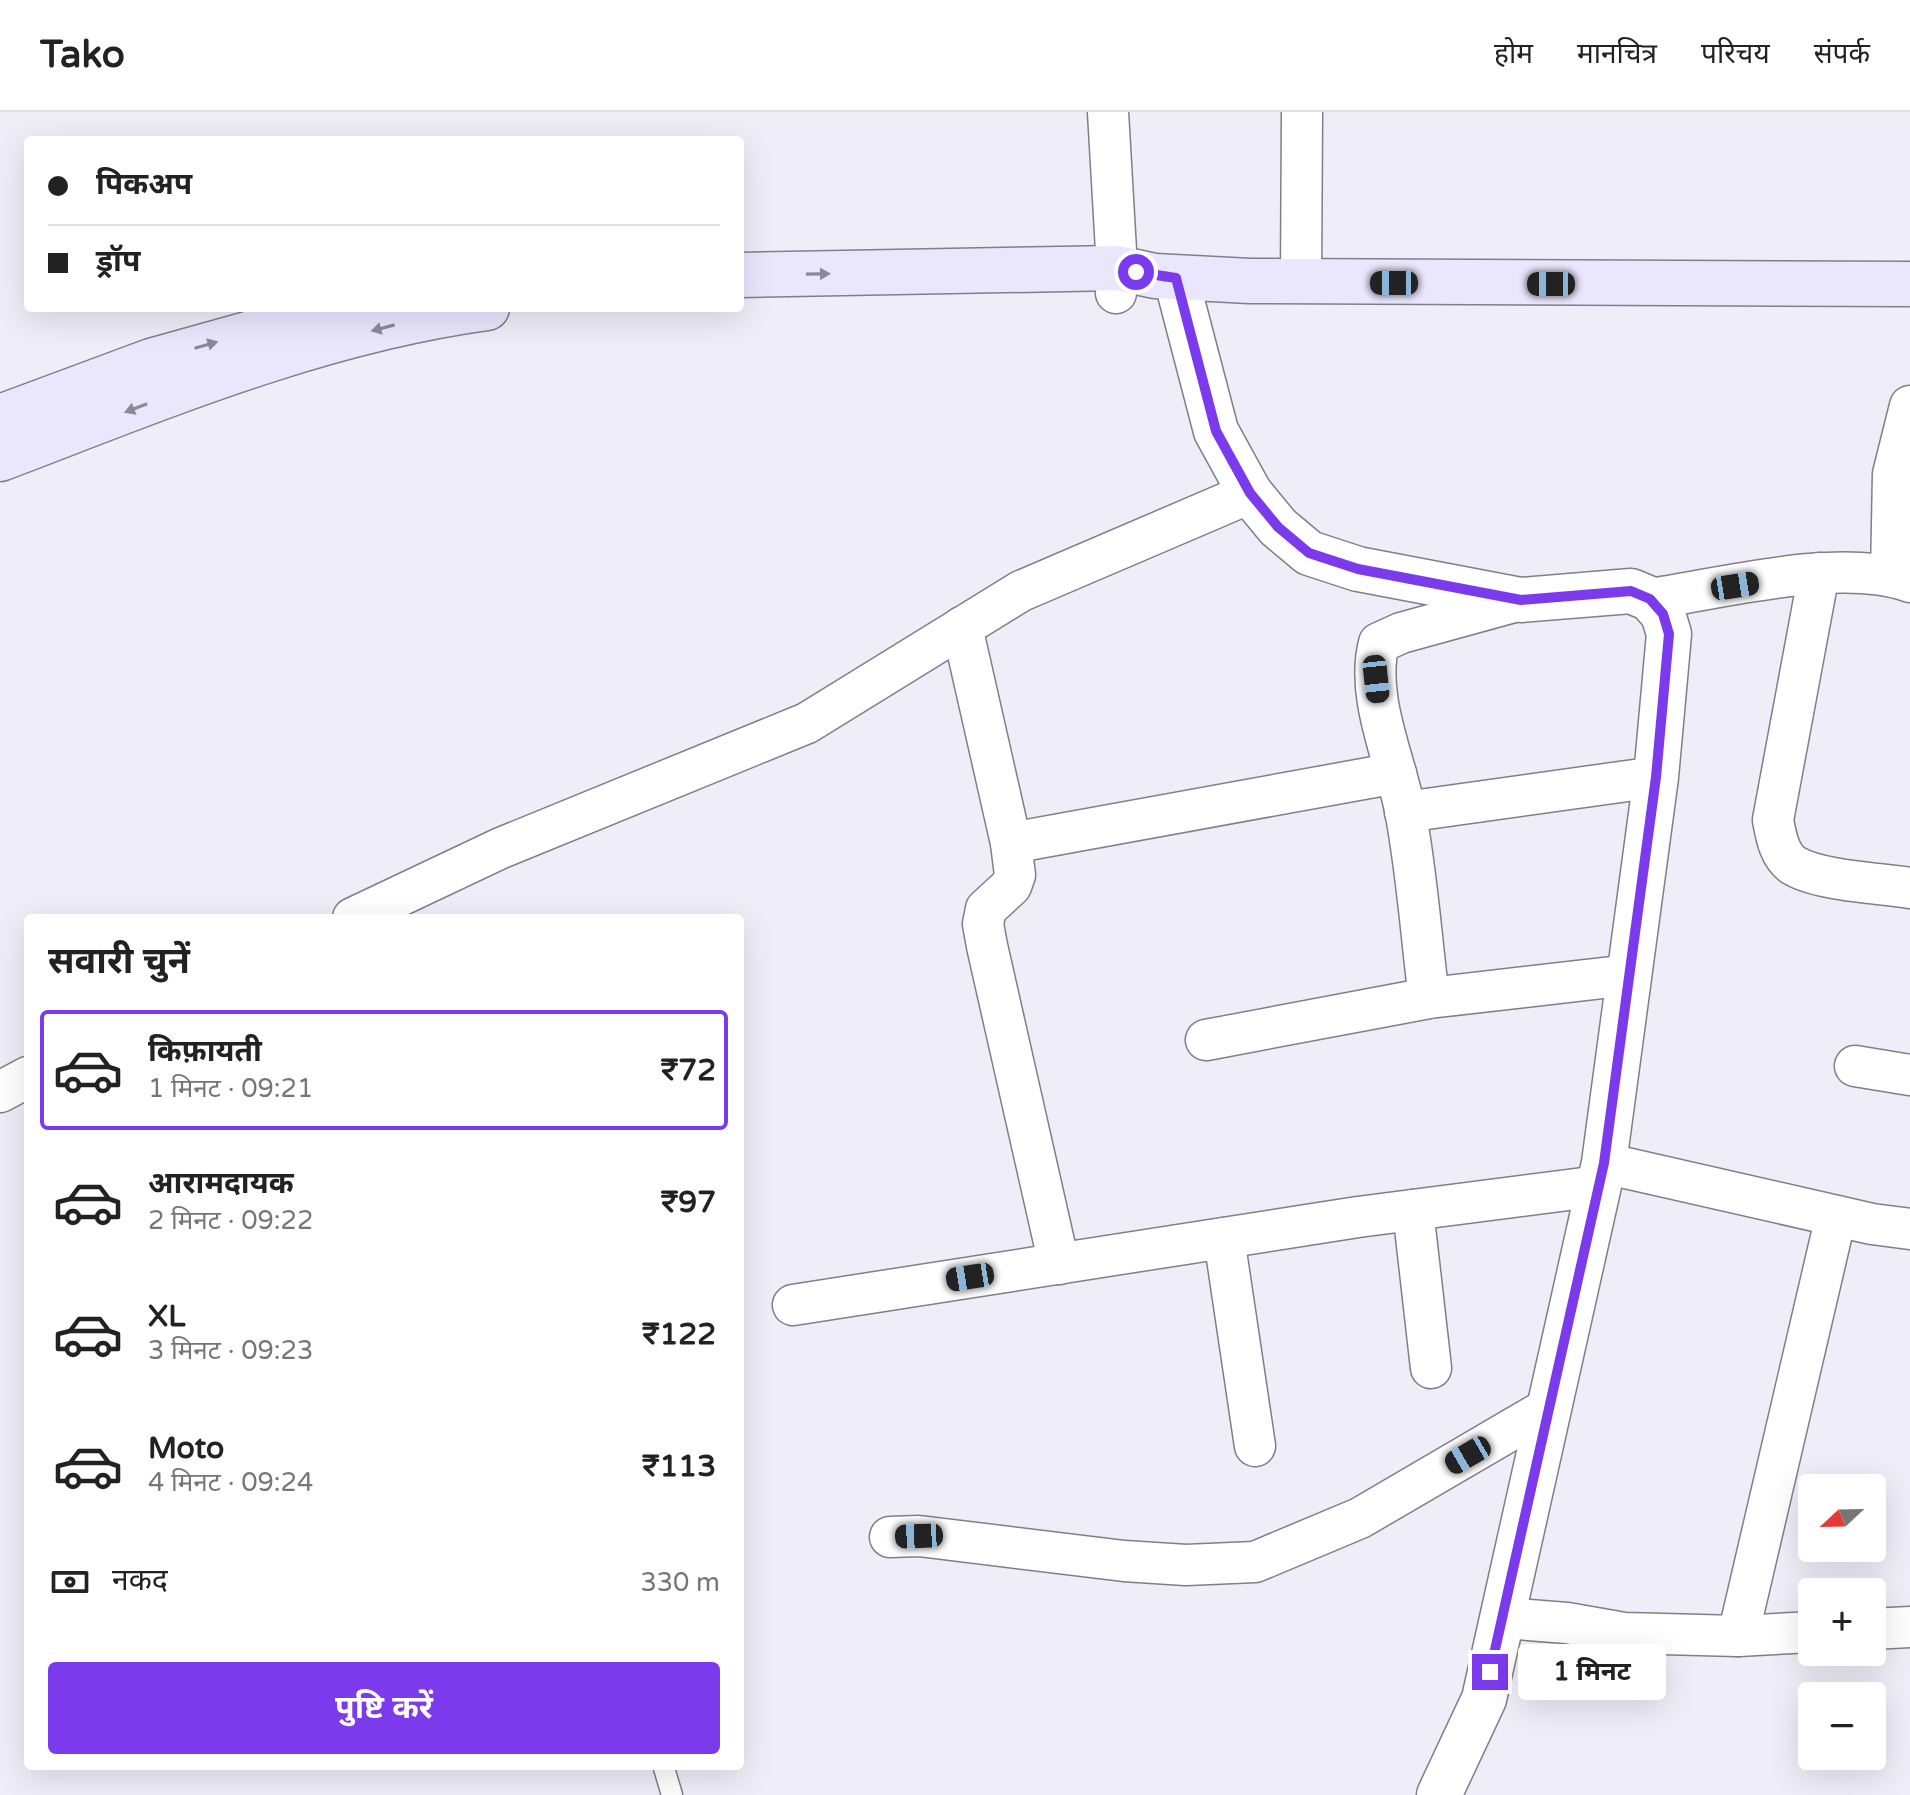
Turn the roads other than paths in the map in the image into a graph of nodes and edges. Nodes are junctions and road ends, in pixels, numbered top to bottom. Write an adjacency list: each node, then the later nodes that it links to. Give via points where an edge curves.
1 (1108, 112): 4 (street)
2 (1302, 112): 5 (street)
3 (744, 275): 4 (main road, one-way to 4)
4 (1141, 279): 5 (main road); 7 (main road, via 1053,300); 13 (street)
5 (1301, 282): 6 (main road)
6 (1910, 284)
7 (744, 303)
8 (326, 312): 11 (main road, one-way to 8, via 151,361)
9 (458, 312): 12 (main road, one-way to 12, via 251,365)
10 (1910, 406): 15 (street, via 1893,474)
11 (0, 417)
12 (0, 459)
13 (1250, 493): 17 (street, via 1309,553 1358,569); 18 (street, via 1021,591)
14 (1819, 573): 15 (street); 16 (street); 23 (street, via 1773,820 1777,844 1792,864 1821,874)
15 (1900, 578)
16 (1650, 599): 17 (street, via 1631,591 1604,591); 20 (street, via 1663,614 1669,634)
17 (1521, 600): 19 (street, via 1379,643 1374,662 1378,697)
18 (962, 627): 22 (street); 24 (street, via 807,723 501,848)
19 (1396, 773): 21 (street); 22 (street)
20 (1656, 777): 21 (street); 25 (street)
21 (1405, 812): 26 (street)
22 (1011, 843): 37 (street, via 1015,875 1011,886 986,909 983,924)
23 (1910, 888)
24 (361, 914)
25 (1629, 975): 26 (street); 32 (street)
26 (1429, 998): 27 (street)
27 (1206, 1040)
28 (1855, 1066): 29 (street)
29 (1910, 1075)
30 (24, 1079): 31 (street)
31 (0, 1092)
32 (1602, 1174): 33 (street); 34 (street); 40 (street)
33 (1413, 1210): 36 (street); 39 (street)
34 (1836, 1216): 35 (street); 47 (street)
35 (1910, 1229)
36 (1224, 1238): 37 (street); 41 (street)
37 (1059, 1264): 38 (street)
38 (793, 1305)
39 (1431, 1368)
40 (1550, 1407): 42 (street, via 1360,1518 1255,1562 1124,1561); 43 (street)
41 (1255, 1446)
42 (890, 1537)
43 (1503, 1618): 47 (street, via 1624,1633); 50 (street, via 1484,1699)
44 (1910, 1627): 45 (street)
45 (1886, 1628)
46 (1798, 1633): 47 (street)
47 (1738, 1636)
48 (665, 1770): 49 (lane)
49 (672, 1795)
50 (1439, 1795)

